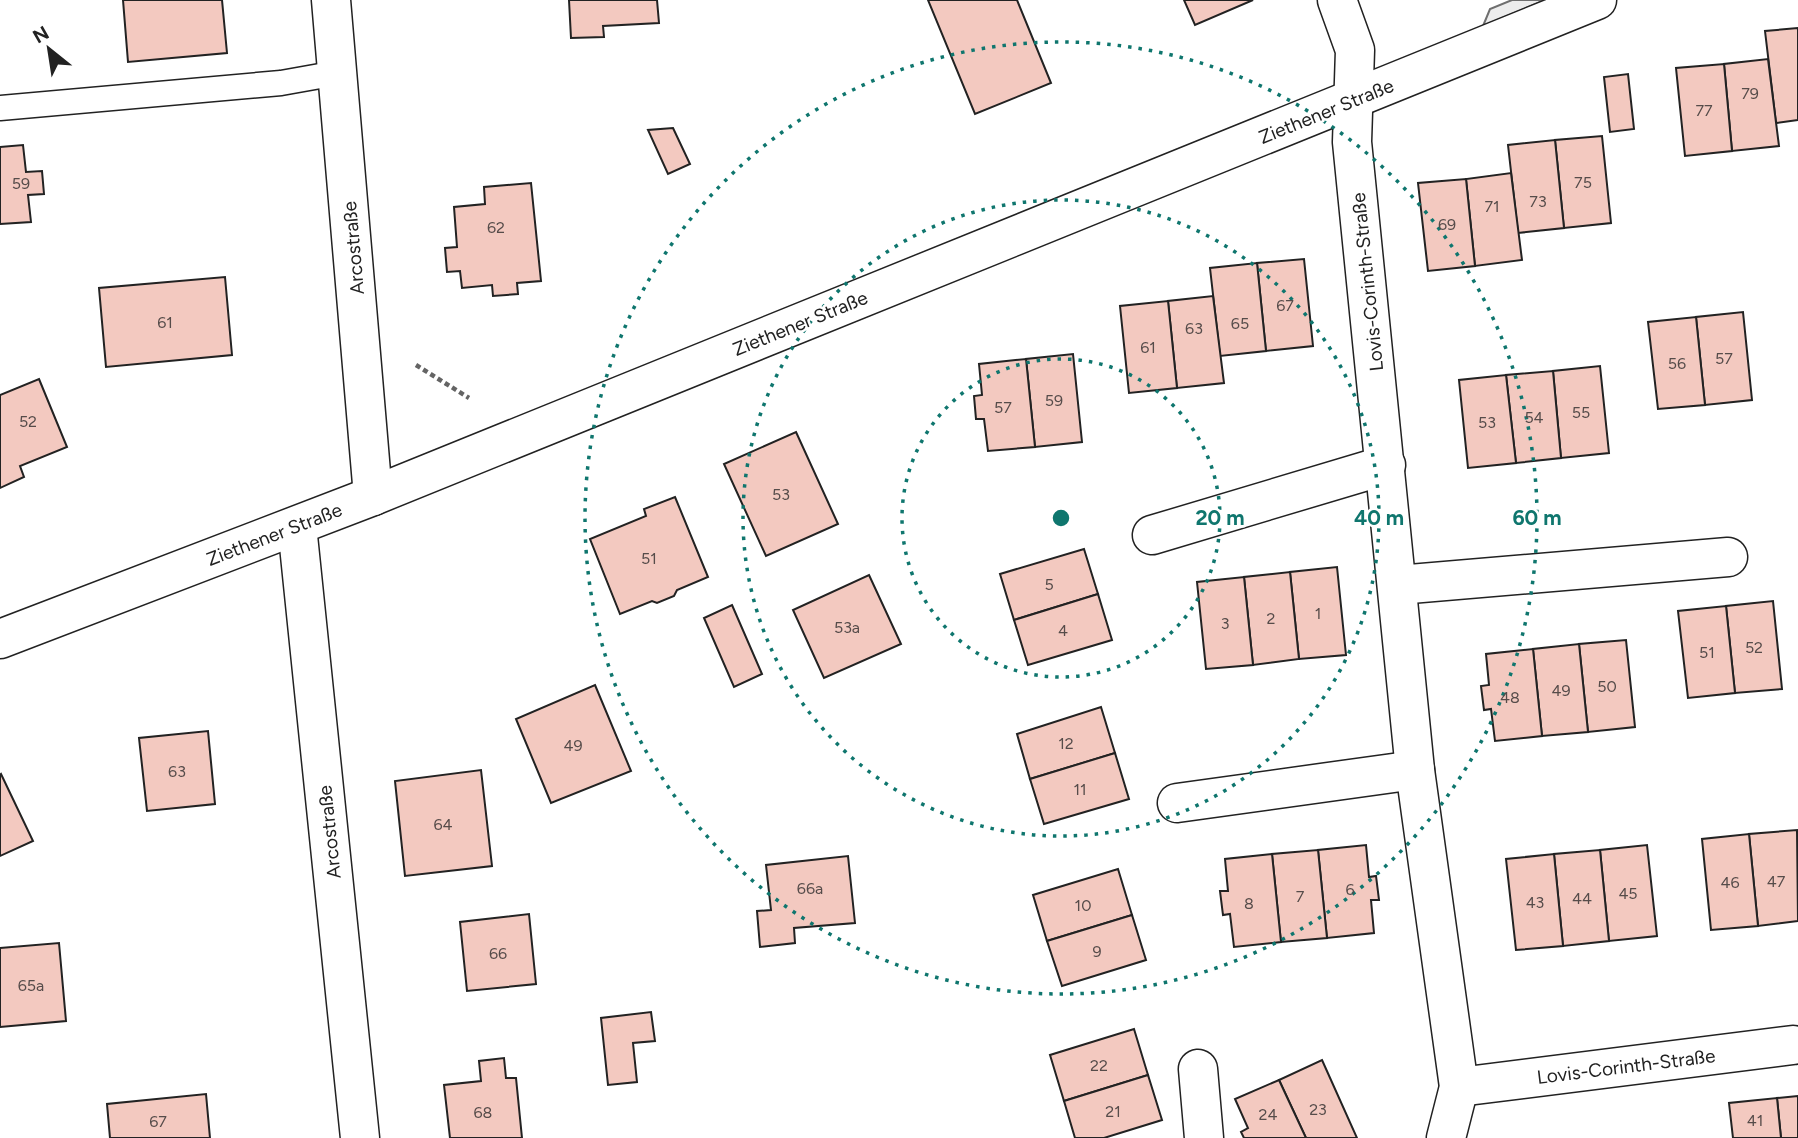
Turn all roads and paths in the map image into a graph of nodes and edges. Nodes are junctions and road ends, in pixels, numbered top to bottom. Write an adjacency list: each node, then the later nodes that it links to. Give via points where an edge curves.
1 (331, 0): 4 (street, Arcostraße)
2 (1338, 0): 5 (street, Lovis-Corinth-Straße, via 1356,50)
3 (1597, 0): 5 (street, Ziethener Straße)
4 (337, 73): 6 (lane, via 281,83); 10 (street, Arcostraße)
5 (1354, 99): 9 (street, Lovis-Corinth-Straße, via 1352,142); 10 (street, Ziethener Straße)
6 (0, 108)
7 (416, 365): 8 (path)
8 (468, 398)
9 (1386, 465): 12 (street); 14 (street, Lovis-Corinth-Straße)
10 (373, 496): 11 (street, Ziethener Straße)
11 (297, 526): 15 (street, Ziethener Straße); 21 (street, Arcostraße)
12 (1152, 535)
13 (1728, 558): 14 (street)
14 (1398, 585): 16 (street, Lovis-Corinth-Straße)
15 (0, 639)
16 (1415, 770): 17 (street); 20 (street, Lovis-Corinth-Straße)
17 (1177, 803)
18 (1793, 1045): 20 (street, Lovis-Corinth-Straße)
19 (1198, 1069): 22 (street)
20 (1458, 1087): 23 (street, Lovis-Corinth-Straße)
21 (360, 1138)
22 (1204, 1138)
23 (1446, 1138)

